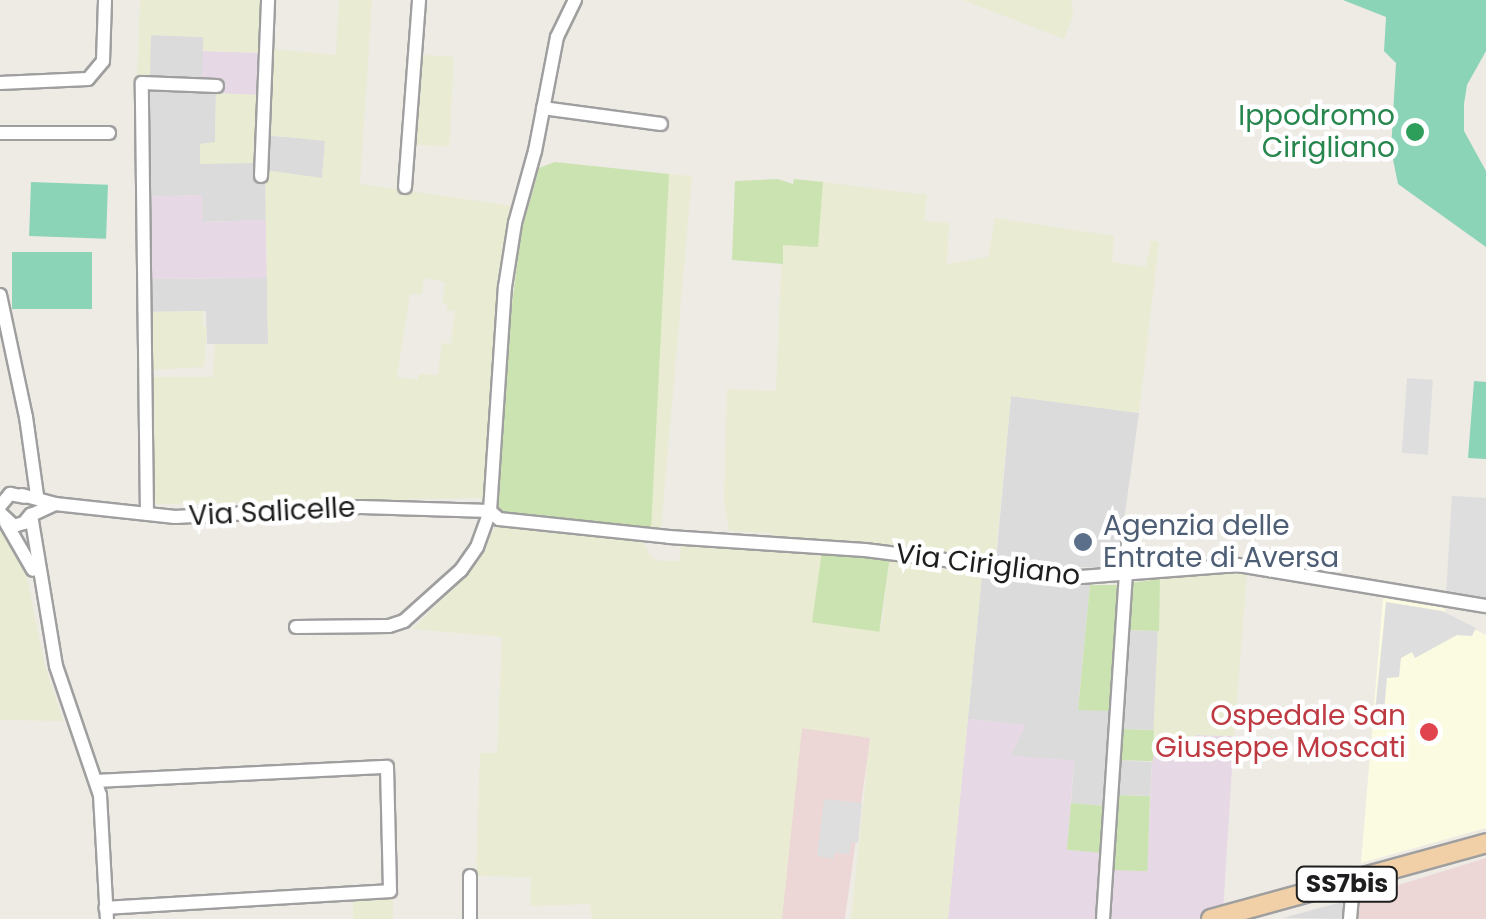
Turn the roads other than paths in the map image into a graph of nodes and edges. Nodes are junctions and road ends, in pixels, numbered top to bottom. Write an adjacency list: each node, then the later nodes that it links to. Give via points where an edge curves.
1 (105, 0): 5 (street, via 103,62 88,79)
2 (268, 0): 11 (street)
3 (419, 0): 12 (street)
4 (575, 0): 7 (street, via 559,30)
5 (0, 83)
6 (217, 86): 18 (street, via 142,83)
7 (543, 108): 8 (street); 16 (street, via 505,287)
8 (661, 124)
9 (0, 133): 10 (street)
10 (109, 134)
11 (261, 176)
12 (405, 187)
13 (0, 295): 14 (street, via 26,417)
14 (17, 494): 15 (street); 17 (street); 19 (street, via 32,505)
15 (55, 504): 18 (street, Via Salicelle); 19 (street)
16 (490, 511): 18 (street, Via Salicelle, via 361,507); 21 (street, Via Cirigliano, via 499,519 668,537); 24 (street, via 461,570 404,621)
17 (1, 514): 19 (street, via 19,526); 22 (street)
18 (147, 514)
19 (31, 515): 22 (street)
20 (1129, 525): 21 (street)
21 (1124, 576): 23 (street, Via Cirigliano, via 1238,565); 31 (street)
22 (41, 588): 25 (street, via 61,684)
23 (1486, 606)
24 (296, 627)
25 (96, 781): 29 (street); 29 (street, via 387,768 390,891)
26 (1485, 844): 28 (main road, SS7bis)
27 (470, 876): 30 (street)
28 (1353, 882): 32 (main road, SS7bis); 33 (street)
29 (106, 914)
30 (470, 919)
31 (1103, 919)
32 (1212, 919)
33 (1350, 919)

